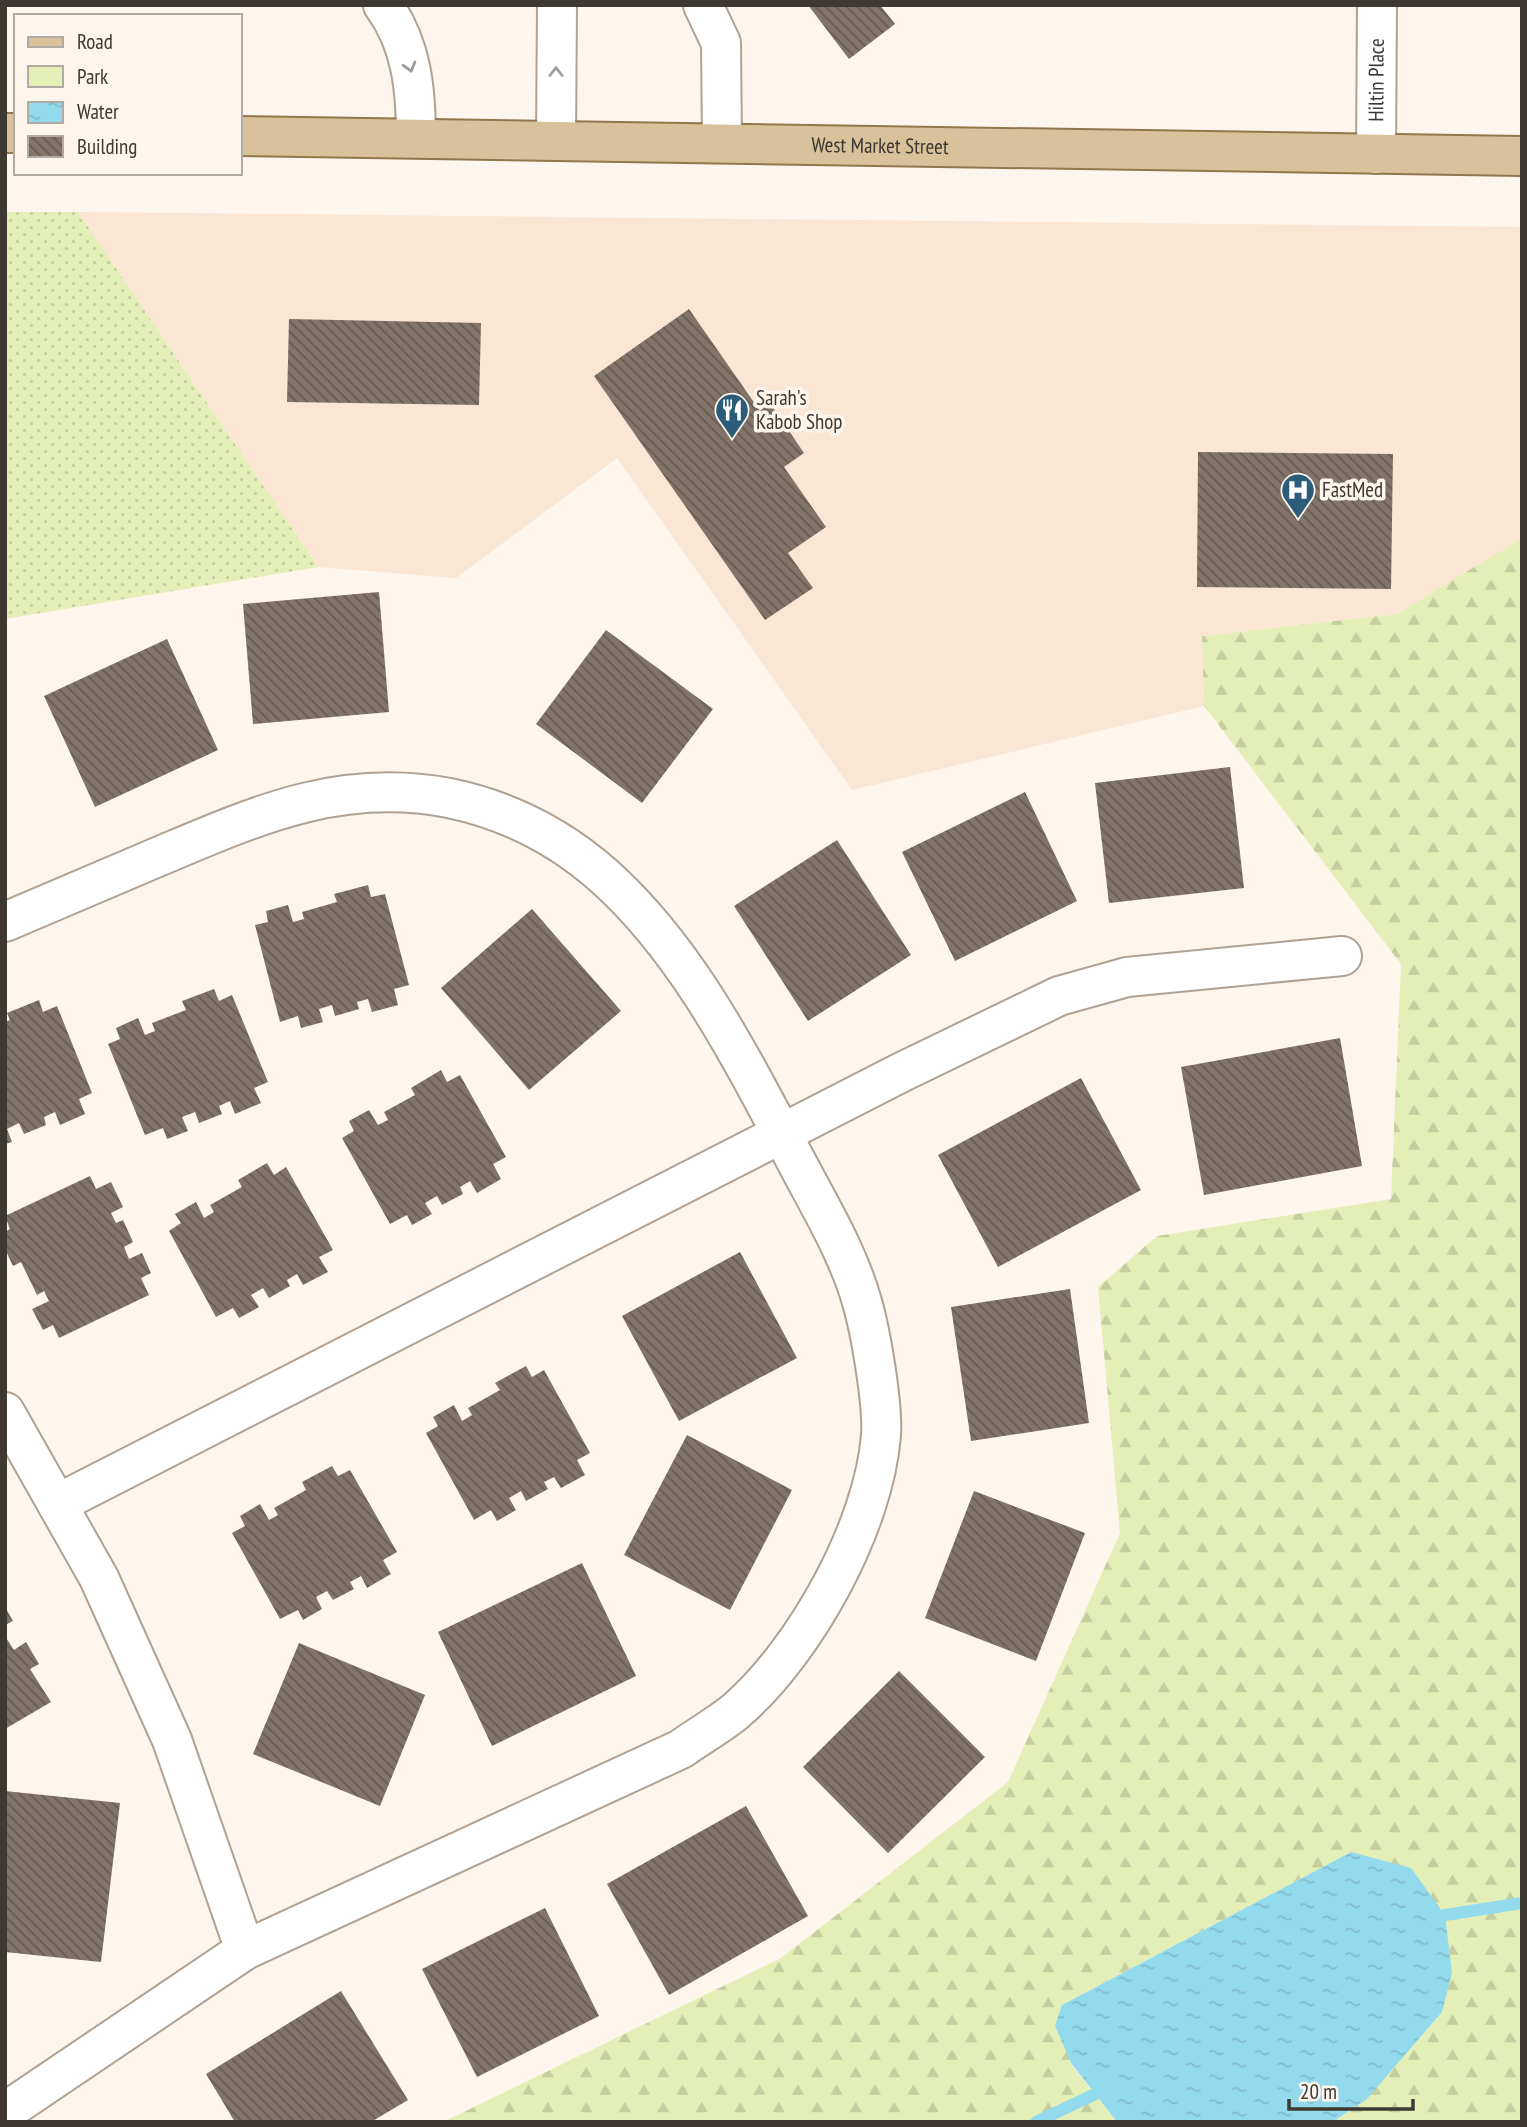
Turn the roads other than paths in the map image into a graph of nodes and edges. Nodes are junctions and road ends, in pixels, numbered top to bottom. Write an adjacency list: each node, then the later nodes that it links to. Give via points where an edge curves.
1 (383, 5): 6 (street, one-way to 6, via 398,26 416,90)
2 (557, 5): 7 (street, one-way to 2)
3 (703, 5): 8 (street, via 721,43)
4 (1377, 5): 9 (street, Hiltin Place)
5 (242, 136): 6 (main road, West Market Street)
6 (416, 138): 7 (main road, West Market Street)
7 (556, 140): 8 (main road, West Market Street)
8 (722, 142): 9 (main road, West Market Street)
9 (1376, 154): 10 (main road, West Market Street)
10 (1522, 156)
11 (5, 922): 13 (street, via 267,811 321,797 446,797 500,811 555,838 603,875 646,918 685,969)
12 (1342, 956): 13 (street, via 1127,977 1059,996)
13 (781, 1134): 15 (street); 16 (street, via 839,1243 862,1301 881,1433 868,1498 829,1594 780,1663 736,1710 681,1749)
14 (5, 1412): 15 (street)
15 (57, 1504): 16 (street, via 99,1578 172,1740)
16 (245, 1950): 17 (street)
17 (5, 2112)

